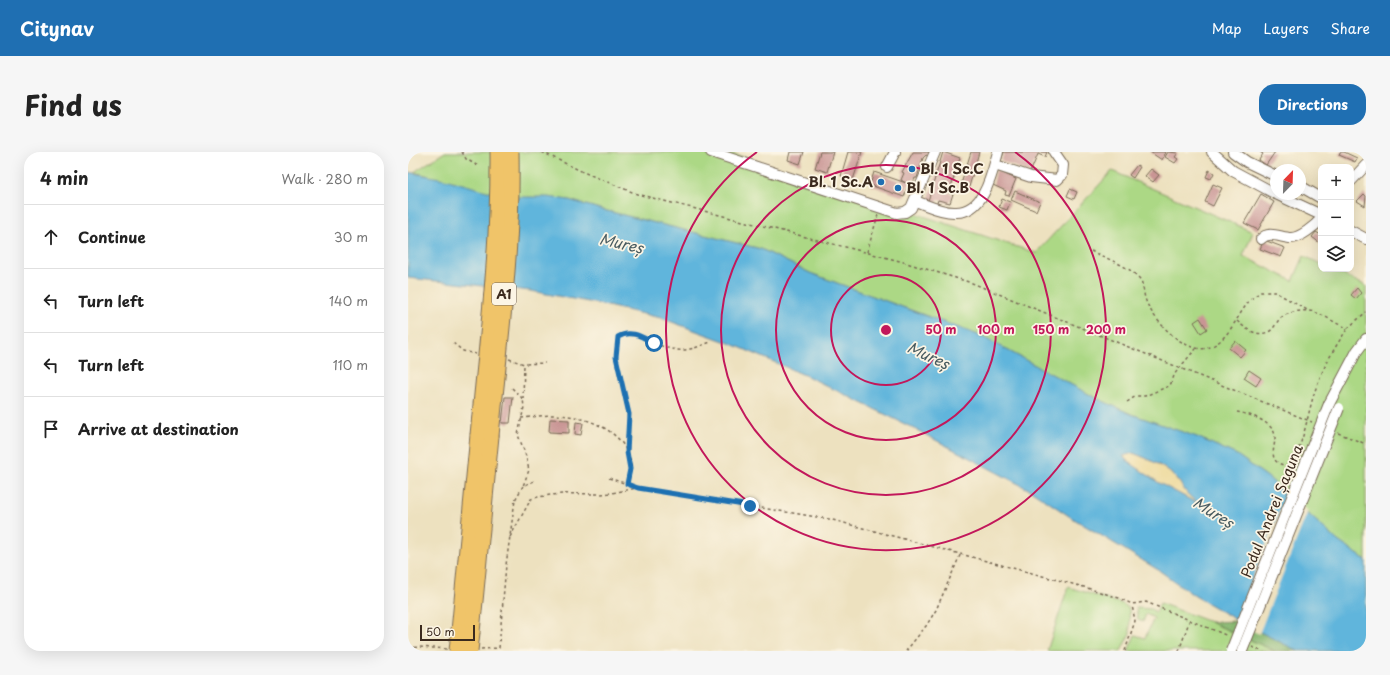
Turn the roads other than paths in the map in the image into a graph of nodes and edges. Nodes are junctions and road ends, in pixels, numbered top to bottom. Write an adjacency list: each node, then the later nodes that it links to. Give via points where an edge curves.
1 (498, 152): 28 (highway, A1, bridge, via 495,257)
2 (510, 152): 28 (highway, A1, bridge, via 511,195 507,265)
3 (711, 152): 10 (street)
4 (936, 152): 20 (street)
5 (998, 152): 11 (street)
6 (1054, 152): 11 (street, via 1063,165 1062,175 1057,180 1031,178)
7 (1212, 152): 17 (street, via 1233,171)
8 (1233, 152): 14 (street)
9 (891, 153): 13 (street)
10 (738, 156): 20 (street, via 897,213 911,208)
11 (995, 165): 20 (street, via 980,200 964,210 955,213)
12 (1366, 165): 15 (street)
13 (887, 166)
14 (1270, 173)
15 (1354, 178)
16 (1306, 189): 18 (street)
17 (1270, 191)
18 (1318, 196)
19 (1289, 200): 21 (street)
20 (915, 201)
21 (1318, 214)
22 (1318, 221): 24 (street, via 1297,237 1270,234 1264,235)
23 (1354, 233): 25 (street)
24 (1261, 239)
25 (1366, 239)
26 (1366, 339): 27 (street, Podul Andrei Șaguna, via 1354,356)
27 (1334, 406): 30 (street, Podul Andrei Șaguna, bridge); 33 (street, Podul Andrei Șaguna, bridge)
28 (484, 436): 29 (highway, A1)
29 (465, 632): 31 (highway, A1, bridge); 32 (highway, A1, bridge)
30 (1244, 648)
31 (457, 651)
32 (470, 651)
33 (1231, 651)

